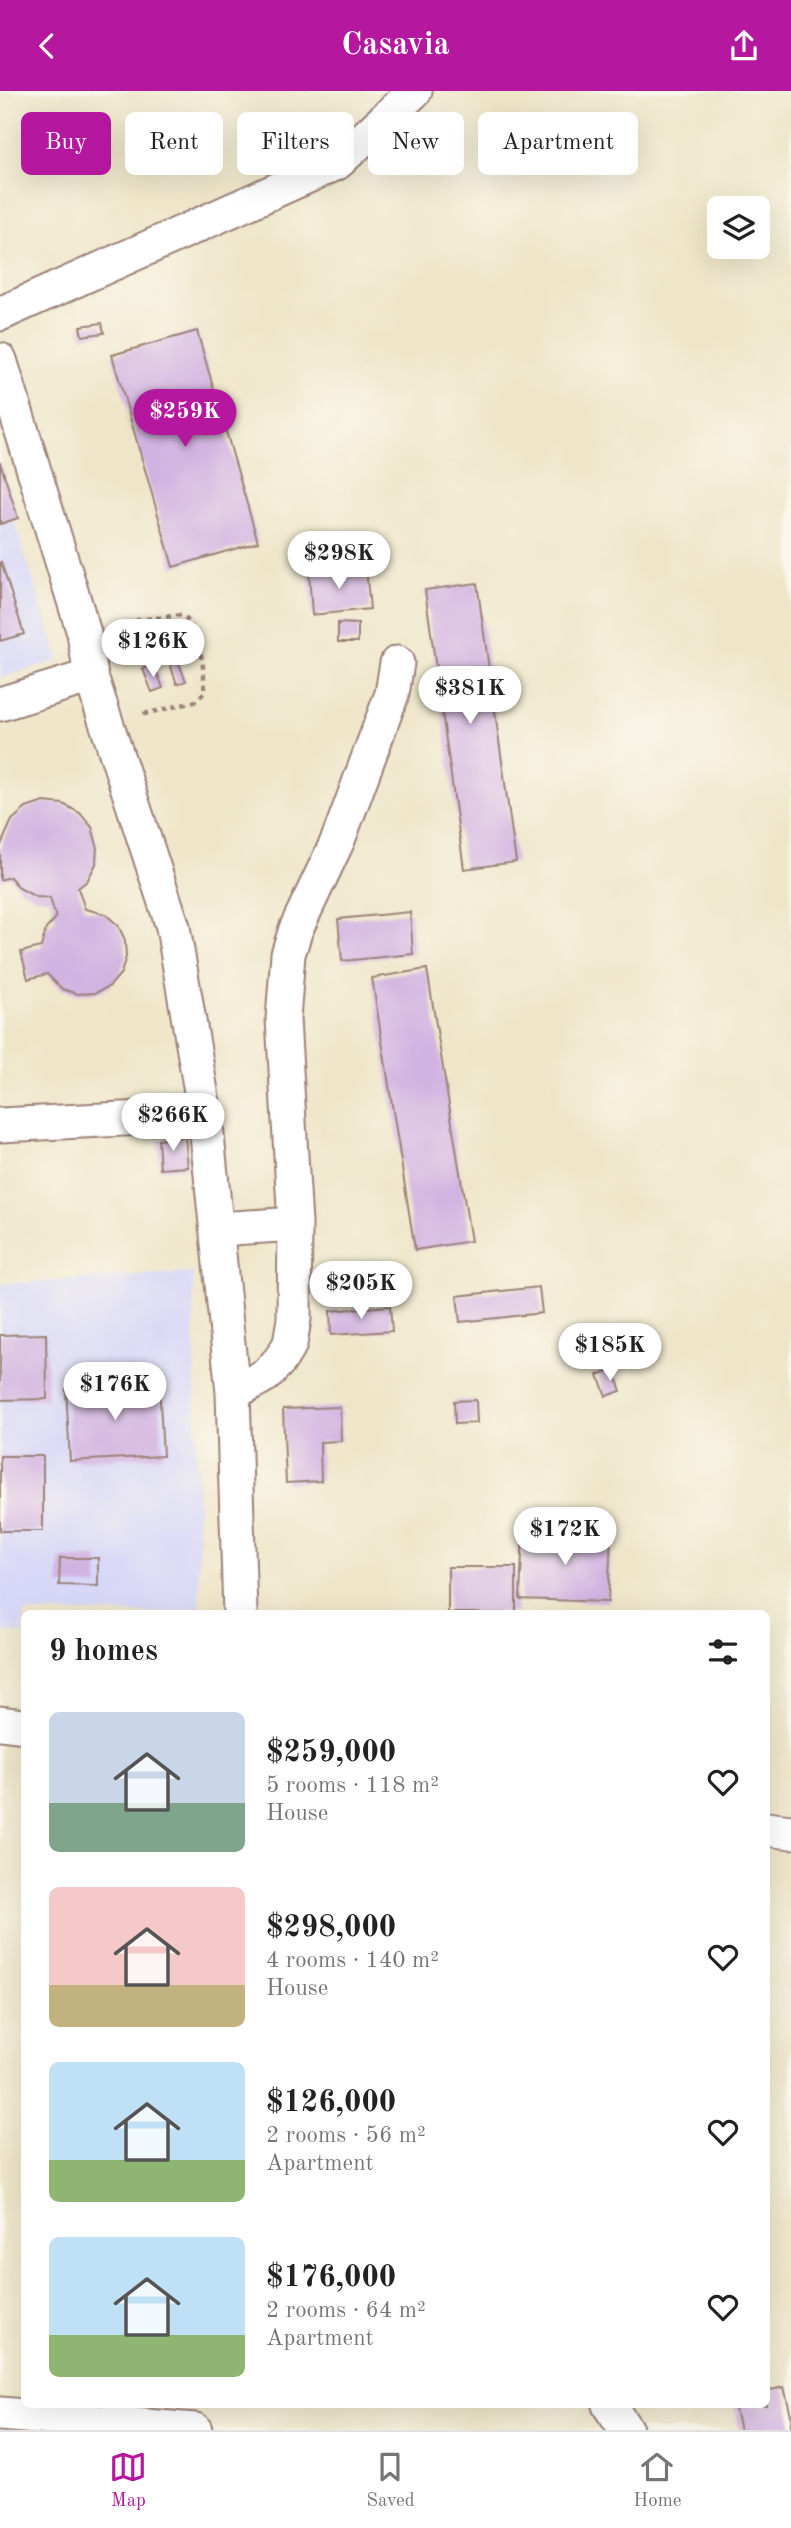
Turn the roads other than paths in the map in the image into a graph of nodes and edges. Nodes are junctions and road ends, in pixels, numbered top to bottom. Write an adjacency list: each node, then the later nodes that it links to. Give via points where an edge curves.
1 (415, 91): 2 (street, via 337,163)
2 (0, 314)
3 (0, 360): 5 (street, via 84,633)
4 (397, 663): 9 (street, via 392,694 342,828 288,954 283,1019)
5 (91, 676): 6 (street); 7 (street, via 173,927)
6 (0, 703)
7 (205, 1115): 8 (street); 10 (street)
8 (0, 1125)
9 (295, 1224): 10 (street); 11 (street, via 294,1319 289,1344 266,1375)
10 (218, 1229): 11 (street)
11 (233, 1393): 12 (street)
12 (240, 1610)
13 (0, 1723): 14 (street)
14 (21, 1726)
15 (770, 1829): 16 (street)
16 (791, 1832)
17 (611, 2408): 20 (street)
18 (0, 2414): 19 (street)
19 (194, 2430)
20 (626, 2430)

